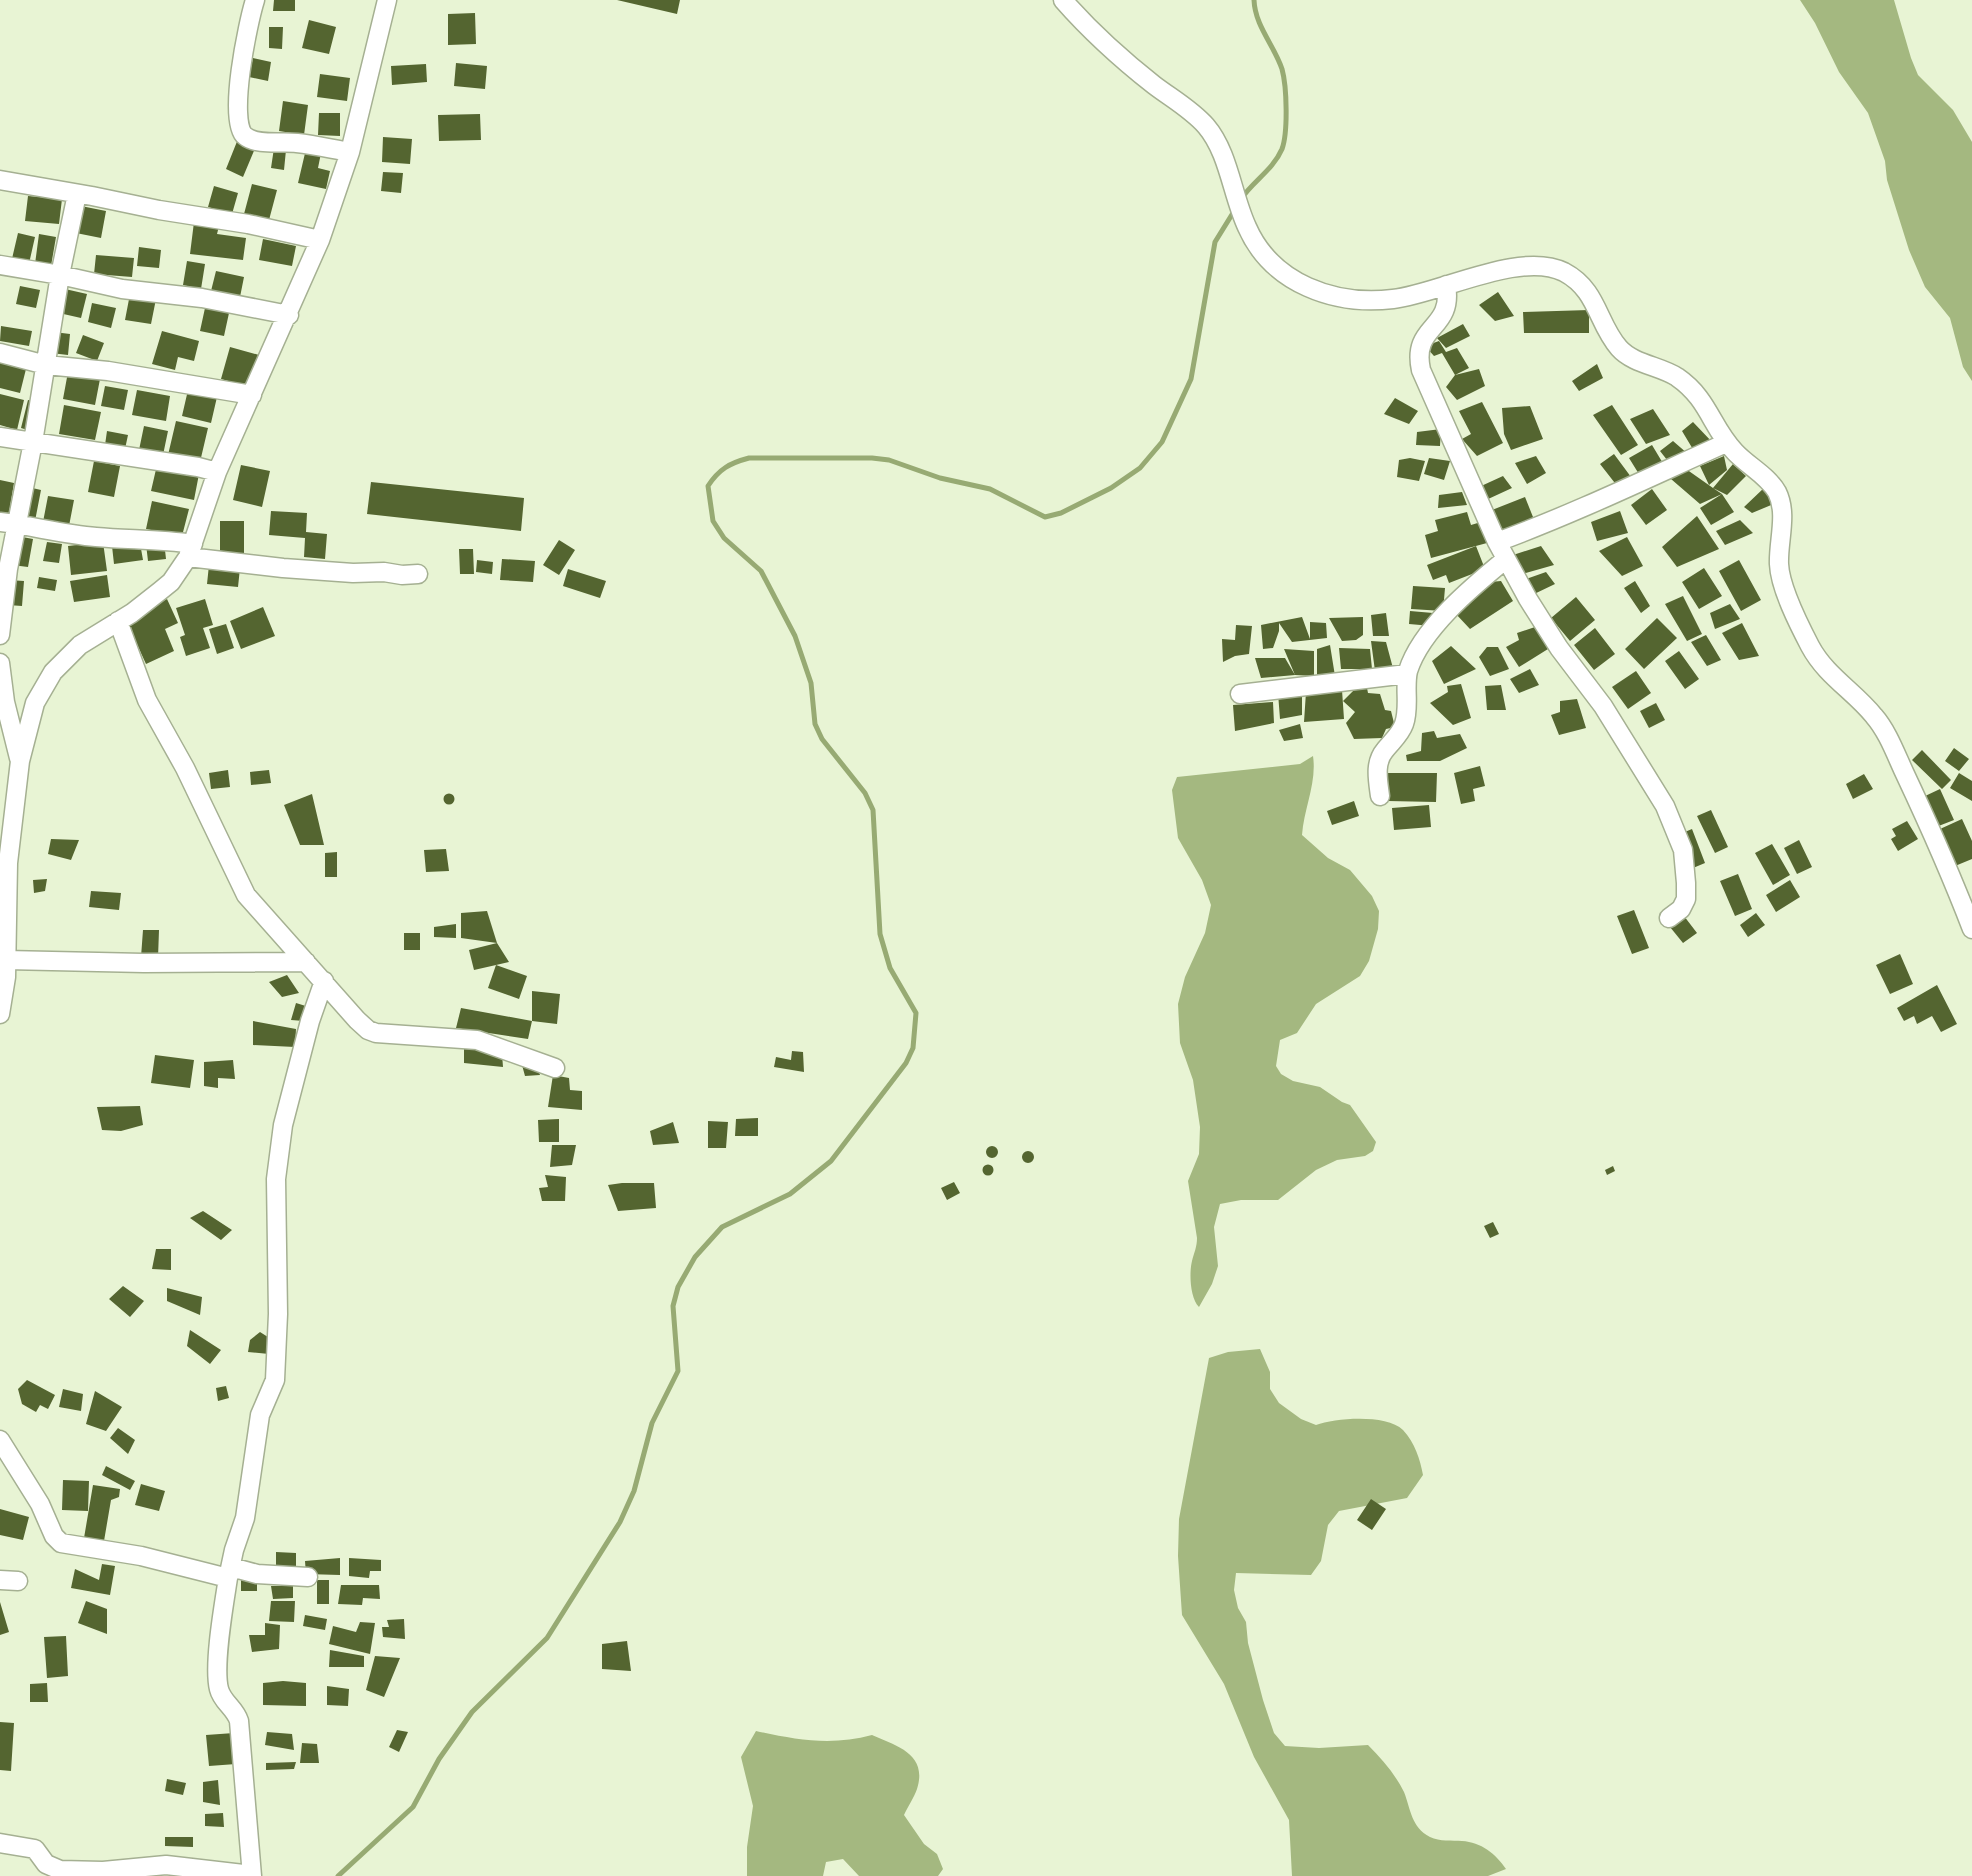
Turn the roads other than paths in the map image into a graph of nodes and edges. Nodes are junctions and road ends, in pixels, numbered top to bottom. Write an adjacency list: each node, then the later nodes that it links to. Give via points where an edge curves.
1 (255, 0): 4 (street, via 244,53 239,130 255,141)
2 (387, 0): 4 (street)
3 (1063, 0): 10 (street, via 1116,54 1206,127 1218,145 1247,228 1279,272 1323,293 1366,302 1402,298)
4 (350, 152): 7 (street)
5 (0, 180): 6 (street)
6 (77, 194): 7 (street); 9 (street)
7 (320, 240): 11 (street)
8 (0, 265): 9 (street)
9 (60, 275): 11 (street); 13 (street)
10 (1446, 285): 17 (street, via 1522,268 1555,268 1566,273 1596,303 1619,348 1691,387); 20 (street, via 1447,310 1422,340 1419,359)
11 (289, 315): 14 (street)
12 (0, 353): 13 (street)
13 (46, 365): 14 (street); 16 (street)
14 (252, 396): 18 (street)
15 (0, 437): 16 (street)
16 (33, 442): 18 (street); 19 (street)
17 (1726, 443): 20 (street); 32 (street, via 1778,494 1782,582 1811,649 1885,732)
18 (218, 472): 21 (street)
19 (8, 523): 21 (street, via 86,536 158,539); 25 (street)
20 (1497, 542): 22 (street)
21 (190, 551): 23 (street, via 353,573); 24 (street, via 170,582)
22 (1506, 559): 27 (street, via 1443,617); 31 (street, via 1559,648 1603,706 1665,806 1683,850 1686,883 1686,900)
23 (418, 574)
24 (118, 621): 29 (street, via 80,645 53,672 35,703); 34 (street, via 148,700 200,797 235,876 260,913)
25 (0, 635)
26 (0, 663): 29 (street)
27 (1407, 674): 28 (street); 30 (street, via 1405,721 1377,768)
28 (1240, 694)
29 (20, 761): 33 (street, via 8,863)
30 (1380, 796)
31 (1669, 918)
32 (1972, 929)
33 (6, 960): 34 (street); 36 (street)
34 (306, 962): 35 (street)
35 (324, 981): 37 (street, via 368,1030 477,1040); 39 (street, via 283,1125 276,1179 275,1380 260,1415 245,1518)
36 (0, 1014)
37 (555, 1068)
38 (0, 1440): 39 (street, via 57,1541)
39 (230, 1572): 40 (street); 44 (street, via 218,1686 239,1721)
40 (308, 1577)
41 (0, 1580): 42 (street)
42 (18, 1581)
43 (0, 1843): 44 (street, via 35,1849 46,1864 60,1870 179,1866)
44 (252, 1875)

